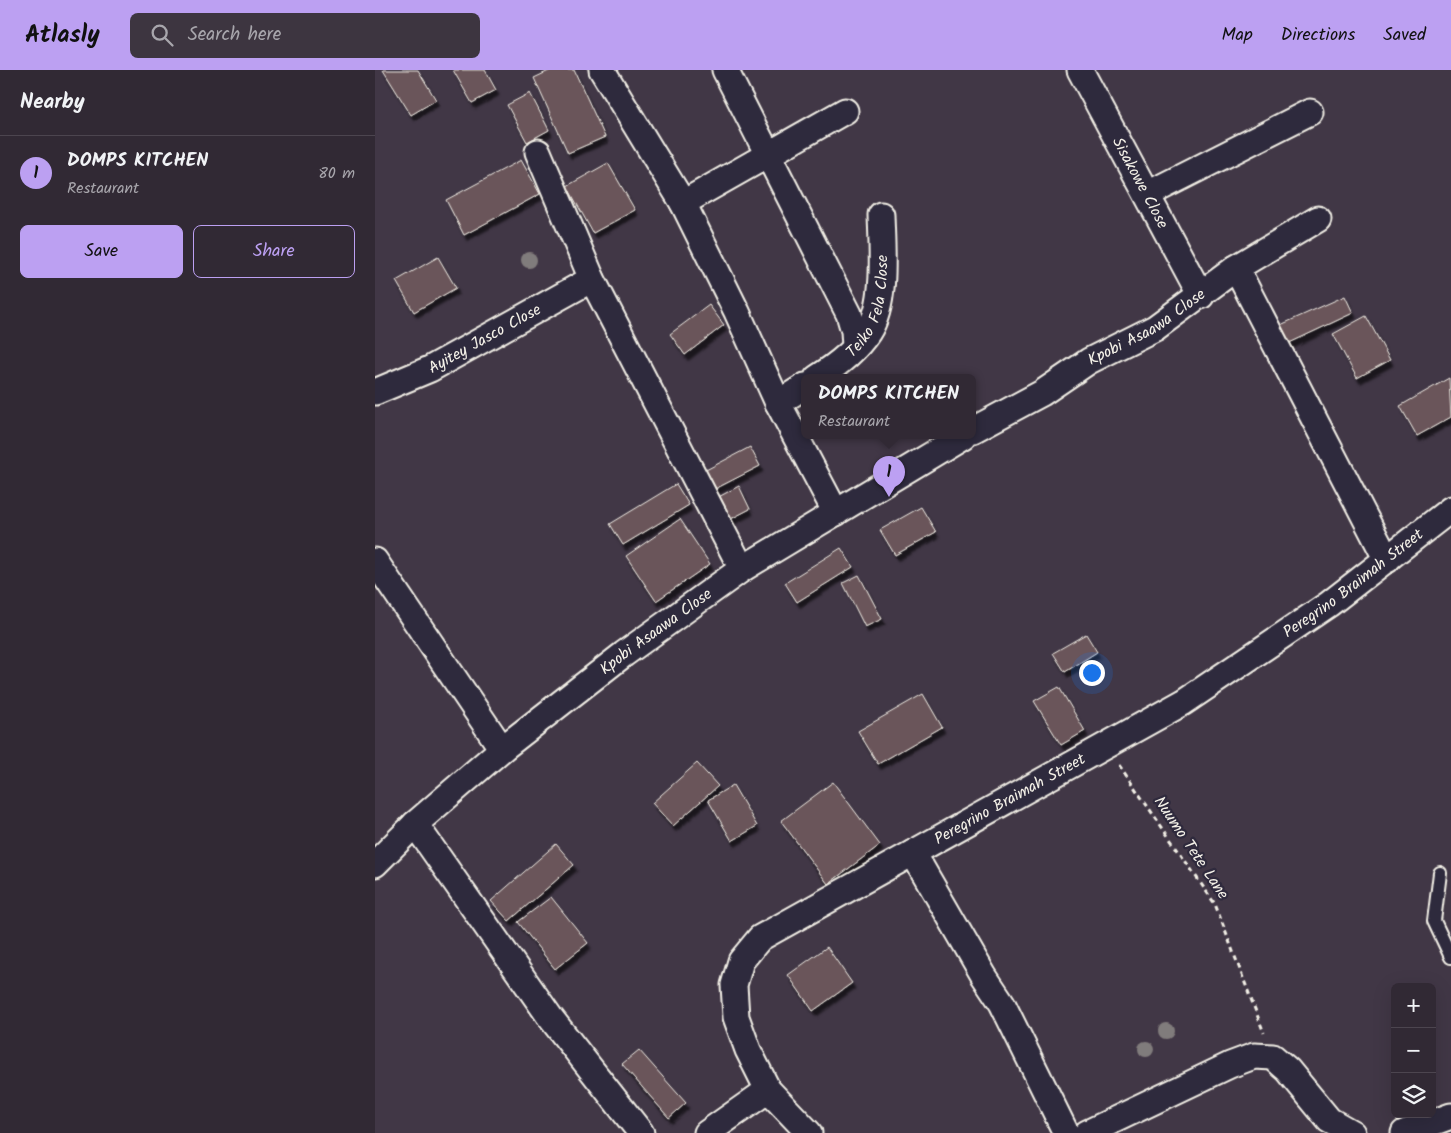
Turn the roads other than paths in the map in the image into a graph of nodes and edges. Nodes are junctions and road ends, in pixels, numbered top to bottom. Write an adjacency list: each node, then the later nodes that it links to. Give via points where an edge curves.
1 (602, 70): 9 (street)
2 (725, 70): 7 (street)
3 (1080, 70): 8 (street, Sisakowe Close)
4 (845, 111): 7 (street)
5 (1310, 112): 8 (street)
6 (538, 152): 13 (street)
7 (768, 154): 9 (street); 15 (street, via 849,314)
8 (1148, 194): 14 (street, Sisakowe Close)
9 (683, 204): 19 (street)
10 (881, 216): 15 (street, Teiko Fela Close, via 882,262 878,307 868,332)
11 (1318, 219): 12 (street, Kpobi Asaawa Close)
12 (1236, 268): 14 (street, Kpobi Asaawa Close); 24 (street)
13 (592, 279): 18 (street, Ayitey Jasco Close, via 430,370); 26 (street)
14 (1201, 296): 20 (street, Kpobi Asaawa Close, via 1155,328 1089,361 1042,393)
15 (855, 346): 16 (street, Teiko Fela Close, via 839,364)
16 (823, 374)
17 (801, 389): 19 (street)
18 (375, 392)
19 (778, 403): 23 (street)
20 (976, 428)
21 (957, 439): 23 (street, Kpobi Asaawa Close)
22 (1451, 509): 24 (street, Peregrino Braimah Street)
23 (836, 513): 26 (street, Kpobi Asaawa Close)
24 (1387, 560): 29 (street, Peregrino Braimah Street, via 1329,604 1191,698)
25 (375, 561): 27 (street)
26 (742, 569): 27 (street, Kpobi Asaawa Close, via 624,654)
27 (502, 749): 28 (street, Kpobi Asaawa Close)
28 (415, 824): 30 (street, Kpobi Asaawa Close); 35 (street, via 550,1017)
29 (913, 853): 33 (street, Peregrino Braimah Street, via 760,938 741,961 734,986 736,1017); 38 (street, via 1002,1003)
30 (375, 864)
31 (1439, 873): 32 (lane, via 1433,921)
32 (1451, 957)
33 (768, 1090): 36 (street); 37 (street, Peregrino Braimah Street)
34 (1451, 1116): 41 (street)
35 (641, 1133)
36 (707, 1133)
37 (809, 1133)
38 (1066, 1133)
39 (1087, 1133): 40 (street, via 1254,1056 1273,1057 1288,1070 1329,1120)
40 (1352, 1133)
41 (1404, 1133)

